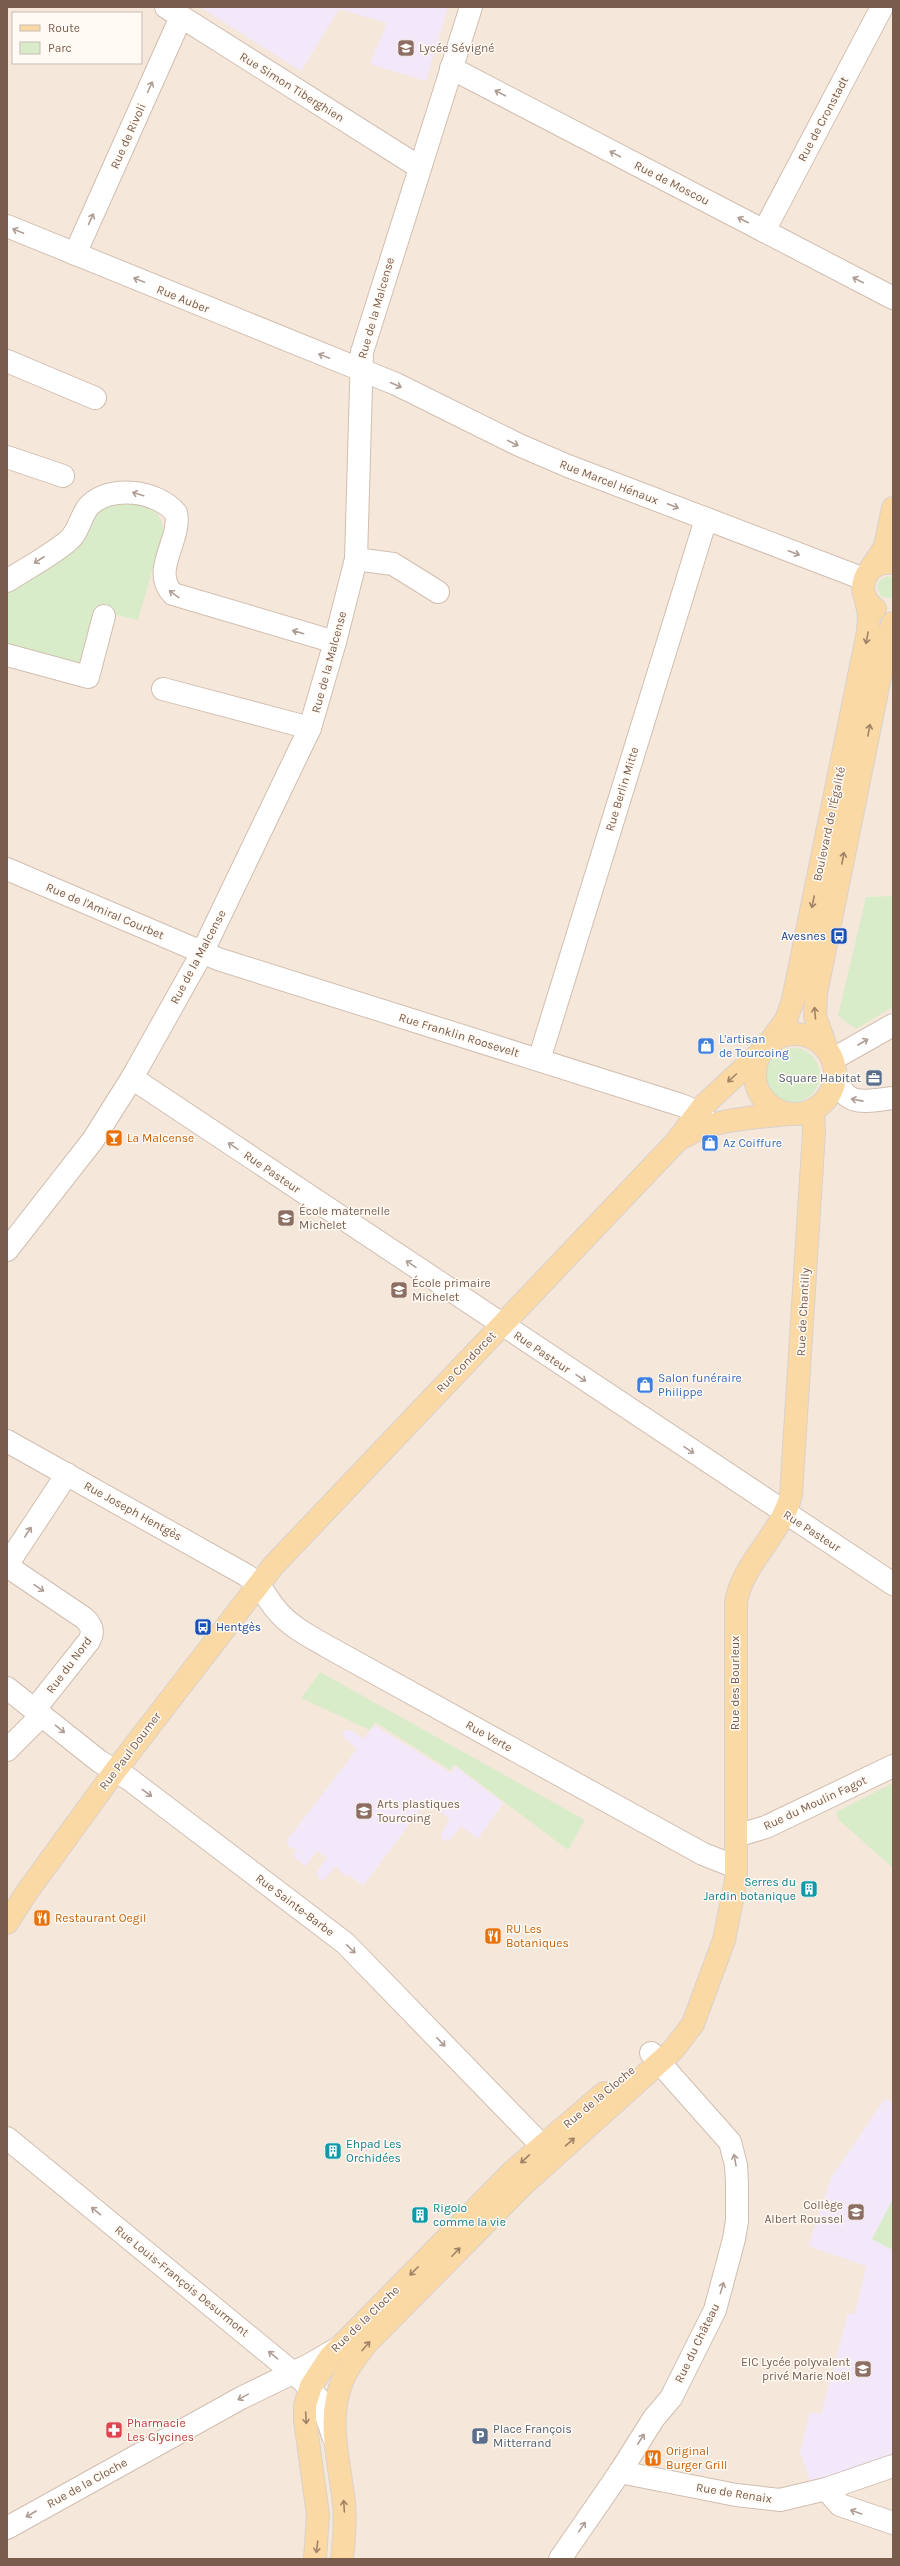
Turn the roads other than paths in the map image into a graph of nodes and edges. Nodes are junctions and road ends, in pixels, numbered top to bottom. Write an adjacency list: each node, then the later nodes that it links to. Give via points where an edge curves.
1 (471, 7): 4 (street, Rue de la Malcense)
2 (882, 7): 7 (street, Rue de Cronstadt)
3 (174, 12): 5 (street, Rue Simon Tiberghien); 8 (street, Rue de Rivoli, one-way to 3)
4 (451, 68): 5 (street, Rue de la Malcense); 7 (street, Rue de Moscou, one-way to 4)
5 (419, 167): 11 (street, Rue de la Malcense, via 362,352)
6 (7, 226): 8 (street, Rue Auber, one-way to 6)
7 (764, 231): 9 (street, Rue de Moscou, one-way to 7)
8 (75, 254): 11 (street, Rue Auber, one-way to 8)
9 (893, 298)
10 (7, 361): 12 (street)
11 (360, 371): 16 (street, Rue Marcel Hénaux, one-way to 16, via 396,384 541,455); 17 (street, Rue de la Malcense)
12 (94, 398)
13 (7, 457): 14 (street)
14 (63, 476)
15 (893, 508): 20 (main road, via 885,547)
16 (706, 519): 20 (street, Rue Marcel Hénaux, one-way to 20); 33 (street, Rue Berlin Mitte)
17 (356, 559): 21 (street, via 393,564); 25 (street, Rue de la Malcense)
18 (893, 563): 20 (main road, via 882,563)
19 (7, 581): 25 (street, one-way to 19, via 173,594 165,583 164,574 177,526 176,513 166,503 130,492 113,492 96,500 84,513 72,537)
20 (867, 582): 22 (main road, via 878,610); 32 (main road, Boulevard de l'Égalité, one-way to 32, via 868,632 793,1000 786,1020)
21 (438, 592)
22 (893, 611)
23 (104, 616): 26 (street, via 88,677)
24 (893, 623): 34 (main road, Boulevard de l'Égalité, one-way to 24, via 821,1038 815,1016 816,993)
25 (335, 642): 28 (street, Rue de la Malcense)
26 (7, 655)
27 (163, 689): 28 (street)
28 (310, 728): 30 (street, Rue de la Malcense)
29 (7, 868): 30 (street, Rue de l'Amiral Courbet)
30 (202, 953): 33 (street, Rue Franklin Roosevelt); 35 (street, Rue de la Malcense)
31 (893, 1025): 34 (street, one-way to 31)
32 (765, 1047): 34 (main road, via 783,1035 799,1034 815,1039); 38 (main road, via 755,1067 757,1089 771,1106); 39 (main road, Rue Condorcet, one-way to 39)
33 (539, 1060): 39 (street, Rue Franklin Roosevelt)
34 (832, 1061): 36 (street, one-way to 34, via 855,1101 843,1094); 37 (main road, via 829,1096)
35 (132, 1078): 40 (street, Rue de la Malcense, via 89,1146); 41 (street, Rue Pasteur, one-way to 35)
36 (893, 1098)
37 (813, 1110): 38 (main road); 44 (main road, Rue de Chantilly, via 814,1132 792,1487)
38 (791, 1114): 39 (main road)
39 (704, 1118): 41 (main road, Rue Condorcet, via 676,1142)
40 (7, 1250)
41 (502, 1325): 44 (street, Rue Pasteur, one-way to 44); 46 (main road, Rue Condorcet)
42 (7, 1441): 43 (street, Rue Joseph Hentgès)
43 (66, 1474): 45 (street, one-way to 43); 46 (street, Rue Joseph Hentgès, via 222,1560)
44 (785, 1513): 47 (street, Rue Pasteur); 53 (main road, Rue des Bourleux, via 740,1584 736,1602)
45 (7, 1566): 49 (street, Rue du Nord, one-way to 49, via 84,1618 91,1627 92,1636 89,1641)
46 (258, 1584): 52 (main road, Rue Paul Doumer); 54 (street, Rue Verte, via 280,1614 322,1644 702,1854)
47 (893, 1584)
48 (7, 1688): 49 (street, Rue Sainte-Barbe)
49 (39, 1712): 50 (street, Rue du Nord); 52 (street, Rue Sainte-Barbe, one-way to 52)
50 (7, 1750)
51 (893, 1766): 53 (street, Rue du Moulin Fagot, via 766,1827)
52 (115, 1771): 55 (main road, Rue Paul Doumer); 59 (street, Rue Sainte-Barbe, one-way to 59, via 341,1940)
53 (736, 1836): 54 (main road, Rue des Bourleux)
54 (736, 1867): 57 (main road, via 729,1922 710,1977)
55 (13, 1900): 56 (main road, Rue Paul Doumer)
56 (7, 1923)
57 (656, 2057): 59 (main road, Rue de la Cloche); 65 (street, Rue du Château, one-way to 57, via 654,2418 671,2398 715,2310 730,2262 737,2220 736,2165 730,2142)
58 (7, 2138): 61 (street, Rue Louis-François Desurmont, one-way to 58)
59 (547, 2151): 60 (main road, Rue de la Cloche, one-way to 60, via 513,2171); 63 (main road, Rue de la Cloche, one-way to 59, via 334,2416 344,2378 368,2342)
60 (339, 2348): 61 (street, Rue de la Cloche); 62 (main road)
61 (293, 2372): 62 (street, Rue Louis-François Desurmont); 68 (street, Rue de la Cloche, one-way to 68)
62 (310, 2388): 63 (street, Rue Louis-François Desurmont, via 327,2414); 69 (main road, one-way to 69, via 305,2405 305,2420 318,2515)
63 (335, 2441): 70 (main road, Rue de la Cloche, one-way to 63, via 344,2506)
64 (893, 2466): 66 (street, Rue de Renaix)
65 (620, 2472): 66 (street, Rue de Renaix, via 766,2500 792,2499); 71 (street, Rue du Château, one-way to 65)
66 (826, 2489): 67 (street, one-way to 66, via 840,2505)
67 (893, 2523)
68 (7, 2528)
69 (315, 2559)
70 (342, 2559)
71 (560, 2559)

